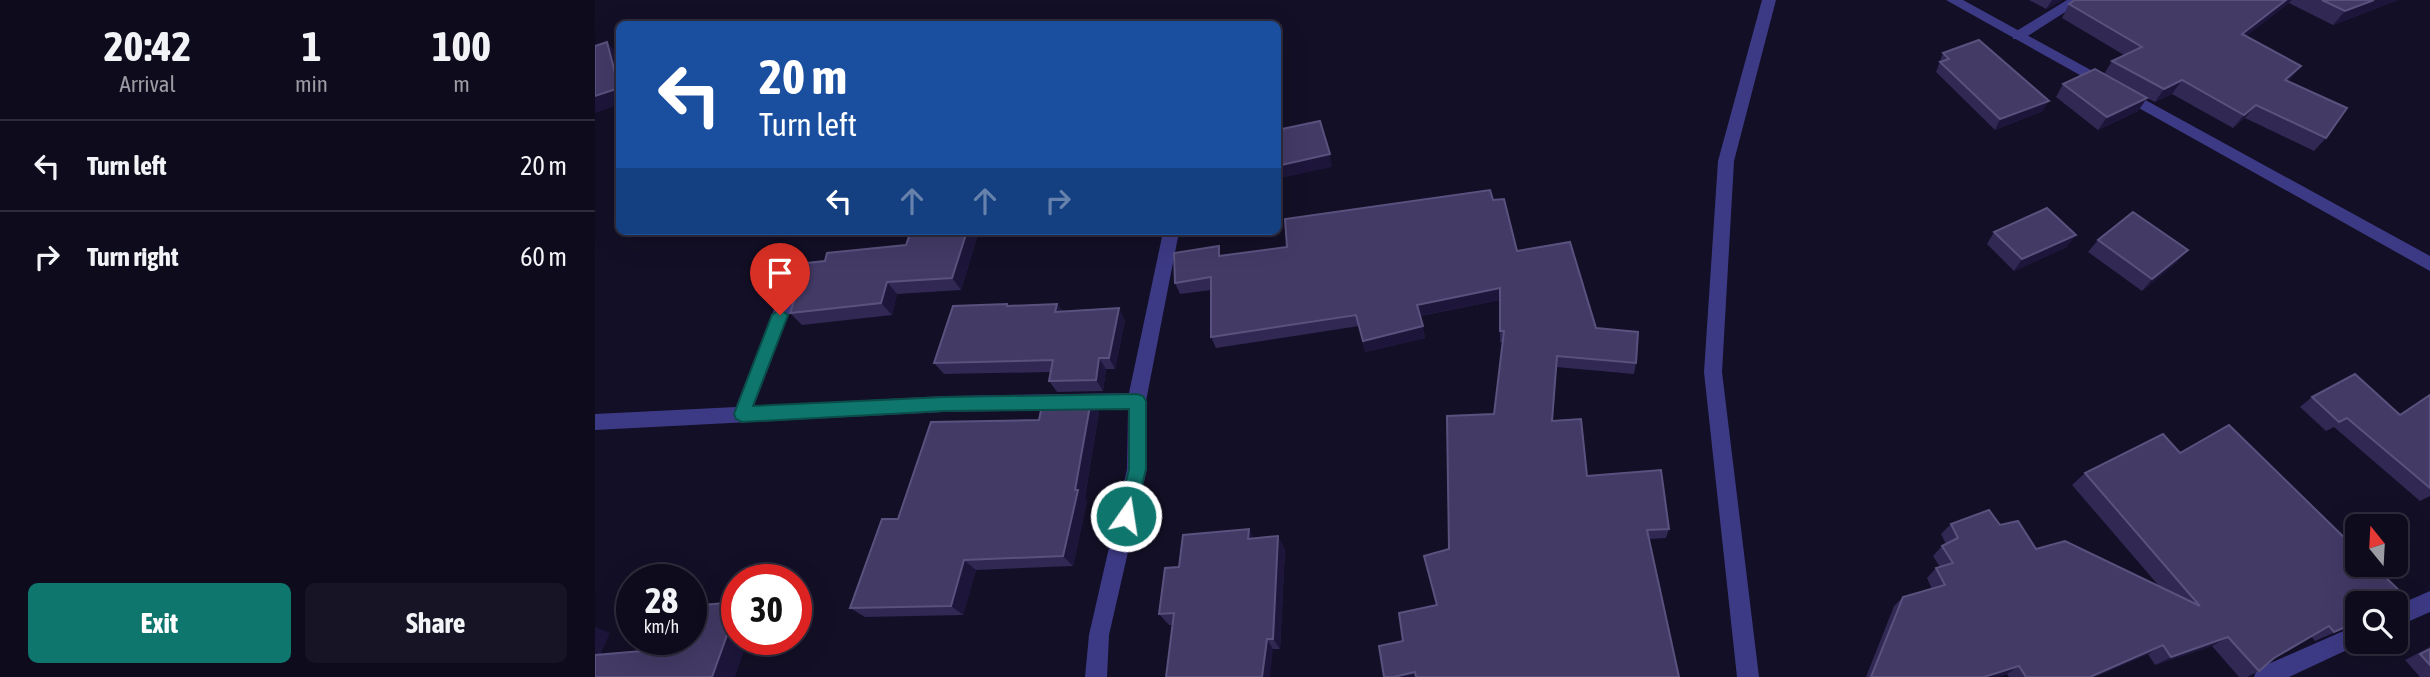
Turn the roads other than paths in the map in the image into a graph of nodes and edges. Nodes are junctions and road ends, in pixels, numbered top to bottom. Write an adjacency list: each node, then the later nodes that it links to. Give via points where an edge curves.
1 (1769, 0): 15 (street, via 1726,161 1713,372)
2 (1952, 0): 4 (street)
3 (2077, 0): 4 (street)
4 (2018, 36): 6 (street)
5 (1170, 235): 8 (street)
6 (2430, 264)
7 (799, 266): 9 (street)
8 (1137, 401): 9 (street); 14 (street, via 1137,469 1099,635)
9 (742, 414): 10 (street)
10 (595, 422)
11 (2430, 601): 12 (street)
12 (2408, 611)
13 (2345, 640): 16 (street)
14 (1096, 677)
15 (1748, 677)
16 (2265, 677)

